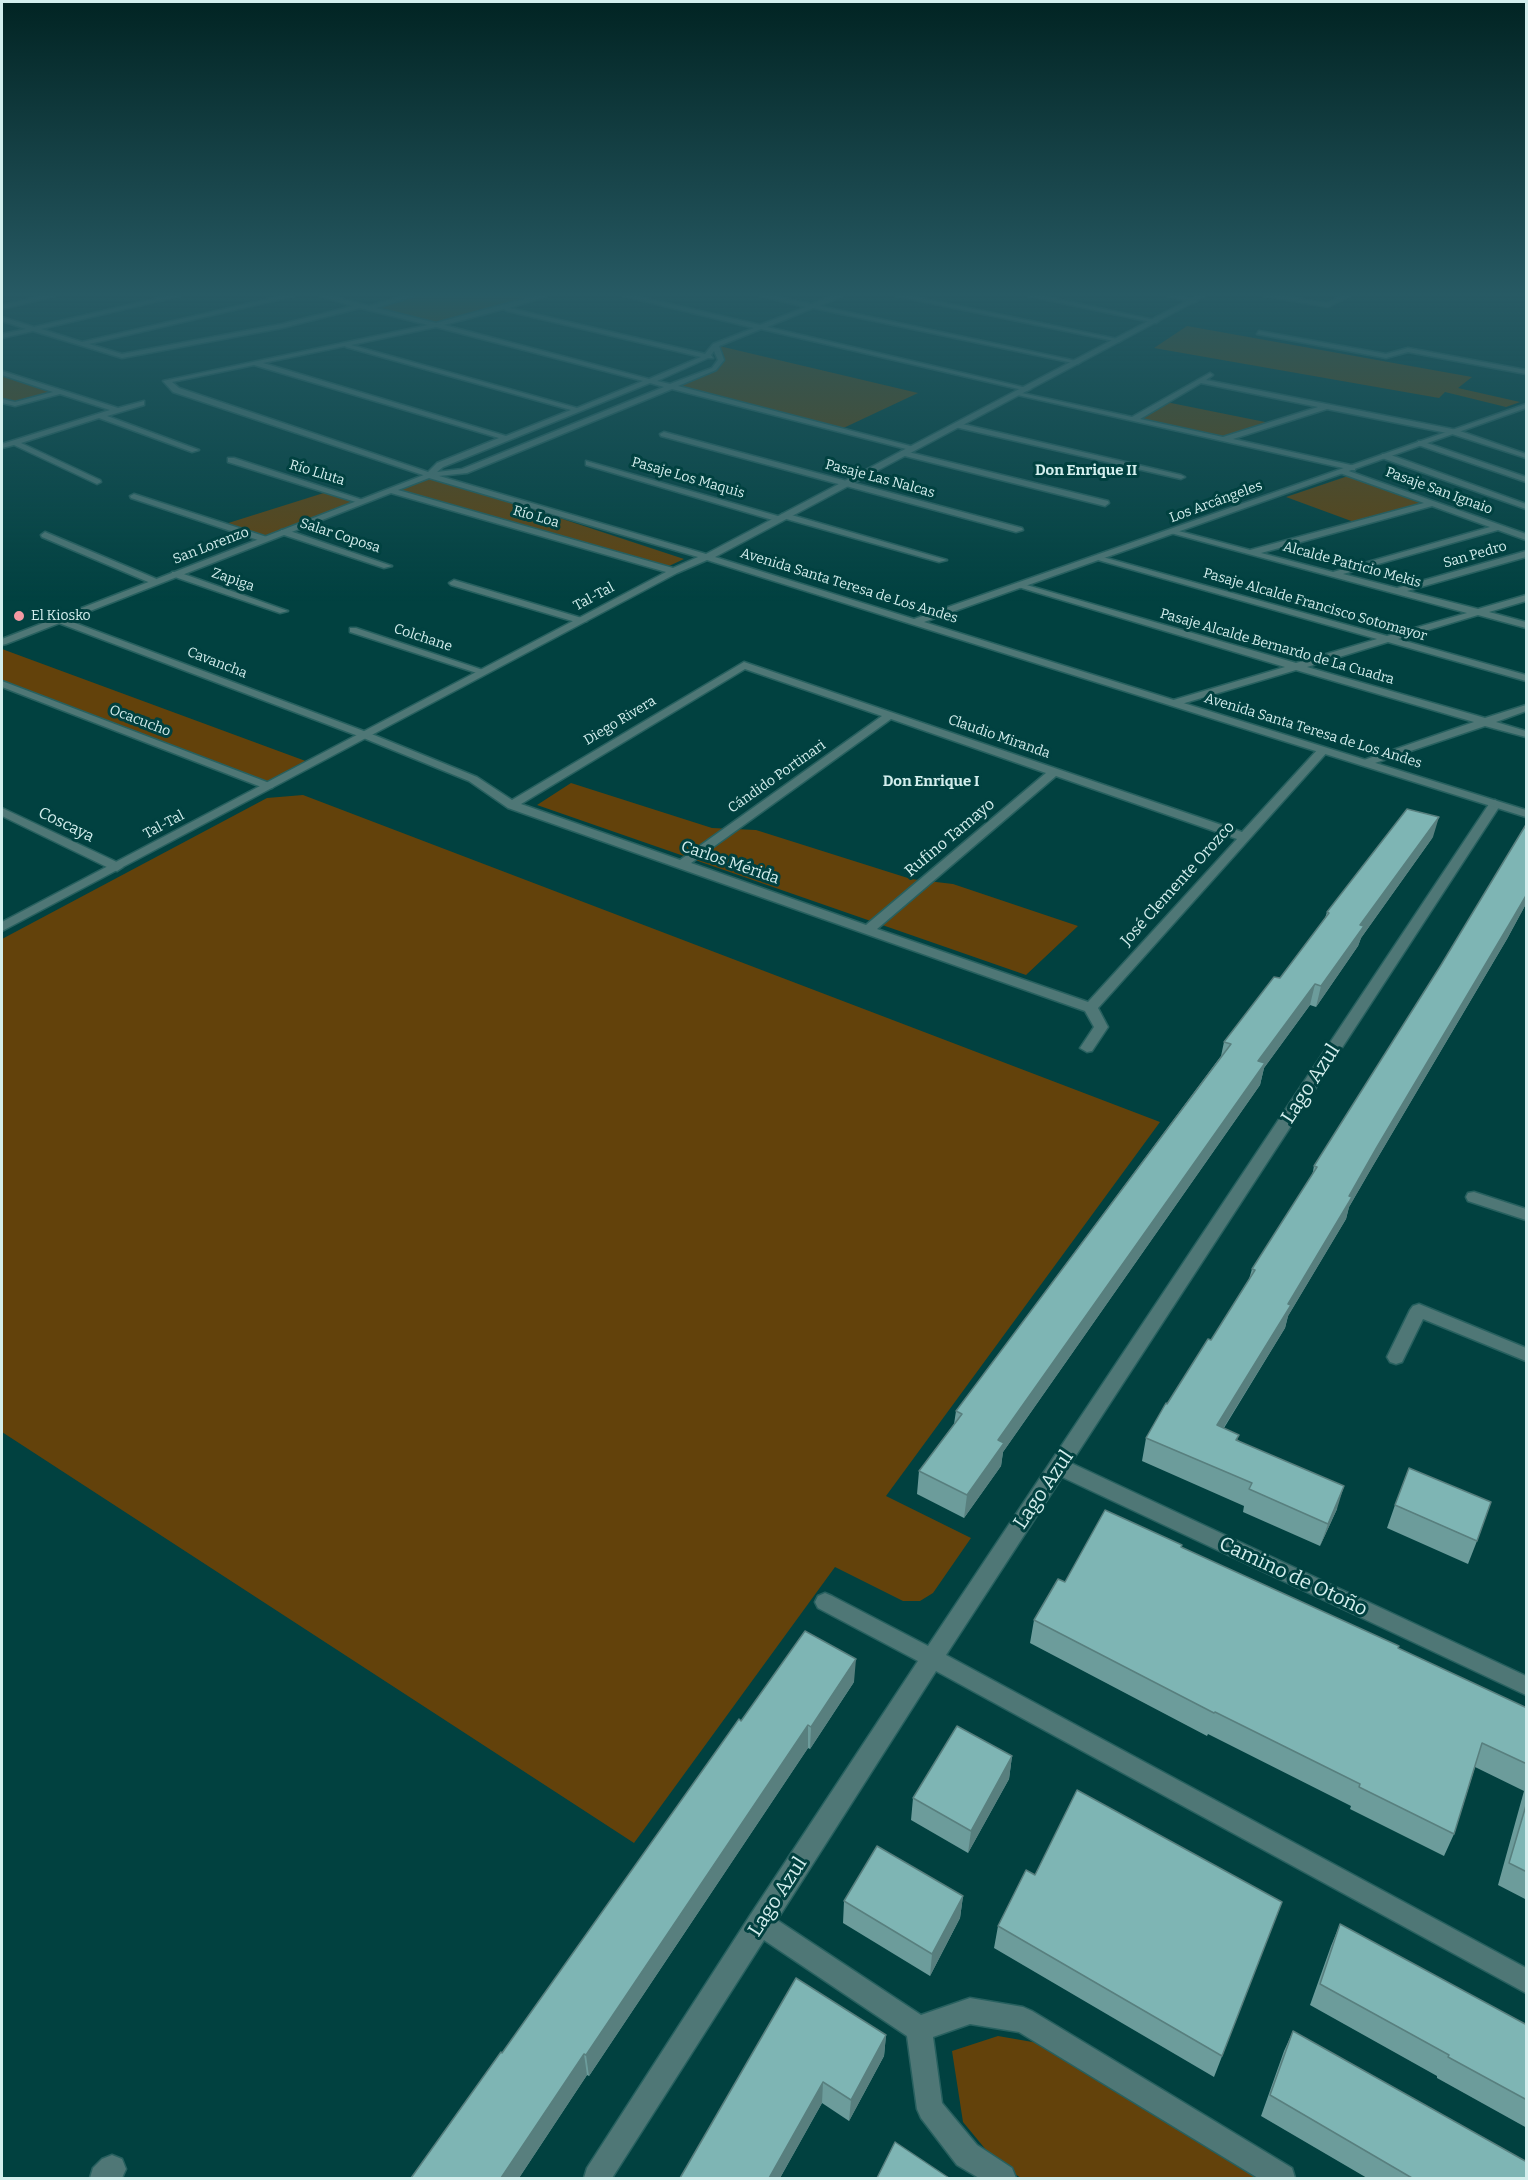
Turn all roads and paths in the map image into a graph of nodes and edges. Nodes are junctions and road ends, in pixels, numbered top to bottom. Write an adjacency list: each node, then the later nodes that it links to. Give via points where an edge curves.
1 (38, 398): 13 (street, via 15,404)
2 (78, 398): 17 (street)
3 (199, 398): 36 (street, Avenida Santa Teresa de Los Andes)
4 (371, 398): 24 (street)
5 (534, 398): 18 (street)
6 (609, 398): 18 (street, San Lorenzo)
7 (642, 398): 36 (street, San Lorenzo, via 464,471)
8 (708, 398): 30 (street)
9 (1010, 398): 21 (street, Tal-Tal)
10 (1034, 398): 20 (street, Pasaje San Ignaio)
11 (1172, 398): 20 (street)
12 (1286, 398): 15 (street)
13 (2, 401)
14 (141, 403): 17 (street)
15 (1328, 406): 22 (street); 25 (street)
16 (1525, 407): 22 (street, Los Arcángeles)
17 (117, 410): 19 (street)
18 (578, 410): 24 (street, San Lorenzo)
19 (100, 416): 26 (street); 29 (street)
20 (1133, 420): 25 (street, Pasaje San Ignaio)
21 (958, 425): 30 (street, Tal-Tal); 37 (street)
22 (1454, 432): 27 (street, Los Arcángeles); 32 (street)
23 (664, 434): 40 (street, Pasaje Las Nalcas)
24 (506, 438): 36 (street, San Lorenzo, via 440,465)
25 (1223, 440): 35 (street, Pasaje San Ignaio)
26 (14, 442): 28 (street); 39 (street)
27 (1421, 443): 31 (street, Los Arcángeles); 38 (street)
28 (2, 446)
29 (195, 450)
30 (908, 451): 40 (street, Tal-Tal); 44 (street)
31 (1385, 456): 35 (street, Los Arcángeles); 46 (street)
32 (1527, 456)
33 (231, 460): 43 (street, Río Lluta)
34 (589, 463): 47 (street, Pasaje Los Maquis)
35 (1348, 469): 45 (street, Pasaje San Ignaio); 51 (street, Los Arcángeles)
36 (429, 475): 41 (street, San Lorenzo); 57 (street, Avenida Santa Teresa de Los Andes)
37 (1181, 477)
38 (1527, 480)
39 (97, 482)
40 (846, 484): 47 (street, Tal-Tal); 49 (street, Pasaje Las Nalcas)
41 (390, 490): 43 (street, San Lorenzo); 61 (street, Río Loa)
42 (134, 496): 54 (street)
43 (362, 501): 50 (street, San Lorenzo)
44 (1105, 503)
45 (1434, 503): 48 (street, Pasaje San Ignaio); 55 (street)
46 (1527, 507)
47 (782, 517): 57 (street, Tal-Tal); 59 (street, Pasaje Los Maquis)
48 (1499, 527): 53 (street, Pasaje San Ignaio); 63 (street)
49 (1019, 530)
50 (284, 532): 54 (street, San Lorenzo); 60 (street, Salar Coposa)
51 (1171, 532): 55 (street, Alcalde Patricio Mekis); 58 (street, Los Arcángeles)
52 (45, 535): 64 (street)
53 (1527, 537)
54 (264, 539): 62 (street, San Lorenzo)
55 (1250, 552): 63 (street, Alcalde Patricio Mekis)
56 (1527, 554): 67 (street, San Pedro)
57 (707, 557): 61 (street, Tal-Tal); 73 (street, Avenida Santa Teresa de Los Andes)
58 (1096, 558): 66 (street, Los Arcángeles); 77 (street, Pasaje Alcalde Francisco Sotomayor)
59 (942, 560)
60 (387, 566)
61 (674, 571): 72 (street, Tal-Tal)
62 (175, 574): 64 (street, San Lorenzo); 69 (street, Zapiga)
63 (1333, 574): 67 (street, Alcalde Patricio Mekis)
64 (156, 582): 71 (street, San Lorenzo)
65 (454, 583): 72 (street)
66 (1020, 586): 73 (street, Los Arcángeles); 79 (street, Pasaje Alcalde Bernardo de La Cuadra)
67 (1397, 591): 70 (street, Alcalde Patricio Mekis)
68 (1527, 598): 70 (street)
69 (284, 611)
70 (1479, 612): 74 (street, Alcalde Patricio Mekis); 77 (street)
71 (59, 620): 76 (street, San Lorenzo); 88 (street, Cavancha)
72 (582, 621): 80 (street, Tal-Tal)
73 (915, 622): 83 (street, Avenida Santa Teresa de Los Andes)
74 (1527, 625)
75 (353, 630): 80 (street, Colchane)
76 (5, 638)
77 (1389, 640): 79 (street); 81 (street, Pasaje Alcalde Francisco Sotomayor)
78 (744, 665): 85 (street, Claudio Miranda); 94 (street, Diego Rivera)
79 (1298, 667): 83 (street); 86 (street, Pasaje Alcalde Bernardo de La Cuadra)
80 (484, 672): 88 (street, Tal-Tal)
81 (1527, 678)
82 (2, 684): 92 (street, Ocacucho)
83 (1174, 704): 89 (street, Avenida Santa Teresa de Los Andes)
84 (1527, 708): 86 (street)
85 (890, 716): 91 (street, Claudio Miranda); 98 (street, Cándido Portinari)
86 (1485, 722): 87 (street, Pasaje Alcalde Bernardo de La Cuadra); 90 (street)
87 (1527, 734)
88 (366, 735): 92 (street, Tal-Tal); 94 (street, Carlos Mérida, via 473,779)
89 (1323, 750): 90 (street, Avenida Santa Teresa de Los Andes); 97 (street, José Clemente Orozco)
90 (1365, 763): 93 (street, Avenida Santa Teresa de Los Andes)
91 (1054, 772): 97 (street, Claudio Miranda); 101 (street, Rufino Tamayo)
92 (268, 786): 99 (street, Tal-Tal)
93 (1495, 804): 96 (street, Avenida Santa Teresa de Los Andes); 108 (street, Lago Azul)
94 (512, 805): 98 (street, Carlos Mérida)
95 (2, 812): 99 (street, Coscaya)
96 (1527, 814)
97 (1244, 837): 102 (street, José Clemente Orozco)
98 (682, 864): 101 (street, Carlos Mérida)
99 (117, 867): 100 (street, Tal-Tal)
100 (2, 927)
101 (868, 930): 102 (street, Carlos Mérida)
102 (1090, 1008): 103 (street, via 1101,1027)
103 (1087, 1048)
104 (1474, 1197): 105 (street)
105 (1527, 1215)
106 (1527, 1354): 107 (street, via 1419,1310)
107 (1396, 1357)
108 (1060, 1467): 110 (street, Lago Azul); 111 (street, Camino de Otoño)
109 (825, 1602): 110 (street)
110 (932, 1658): 112 (street, Lago Azul); 113 (street)
111 (1527, 1686)
112 (760, 1923): 114 (street); 115 (street, Lago Azul)
113 (1527, 1981)
114 (919, 2029): 116 (street, via 930,2109 967,2155); 117 (street, via 970,2011 1023,2020)
115 (597, 2178)
116 (1002, 2178)
117 (1282, 2178)

